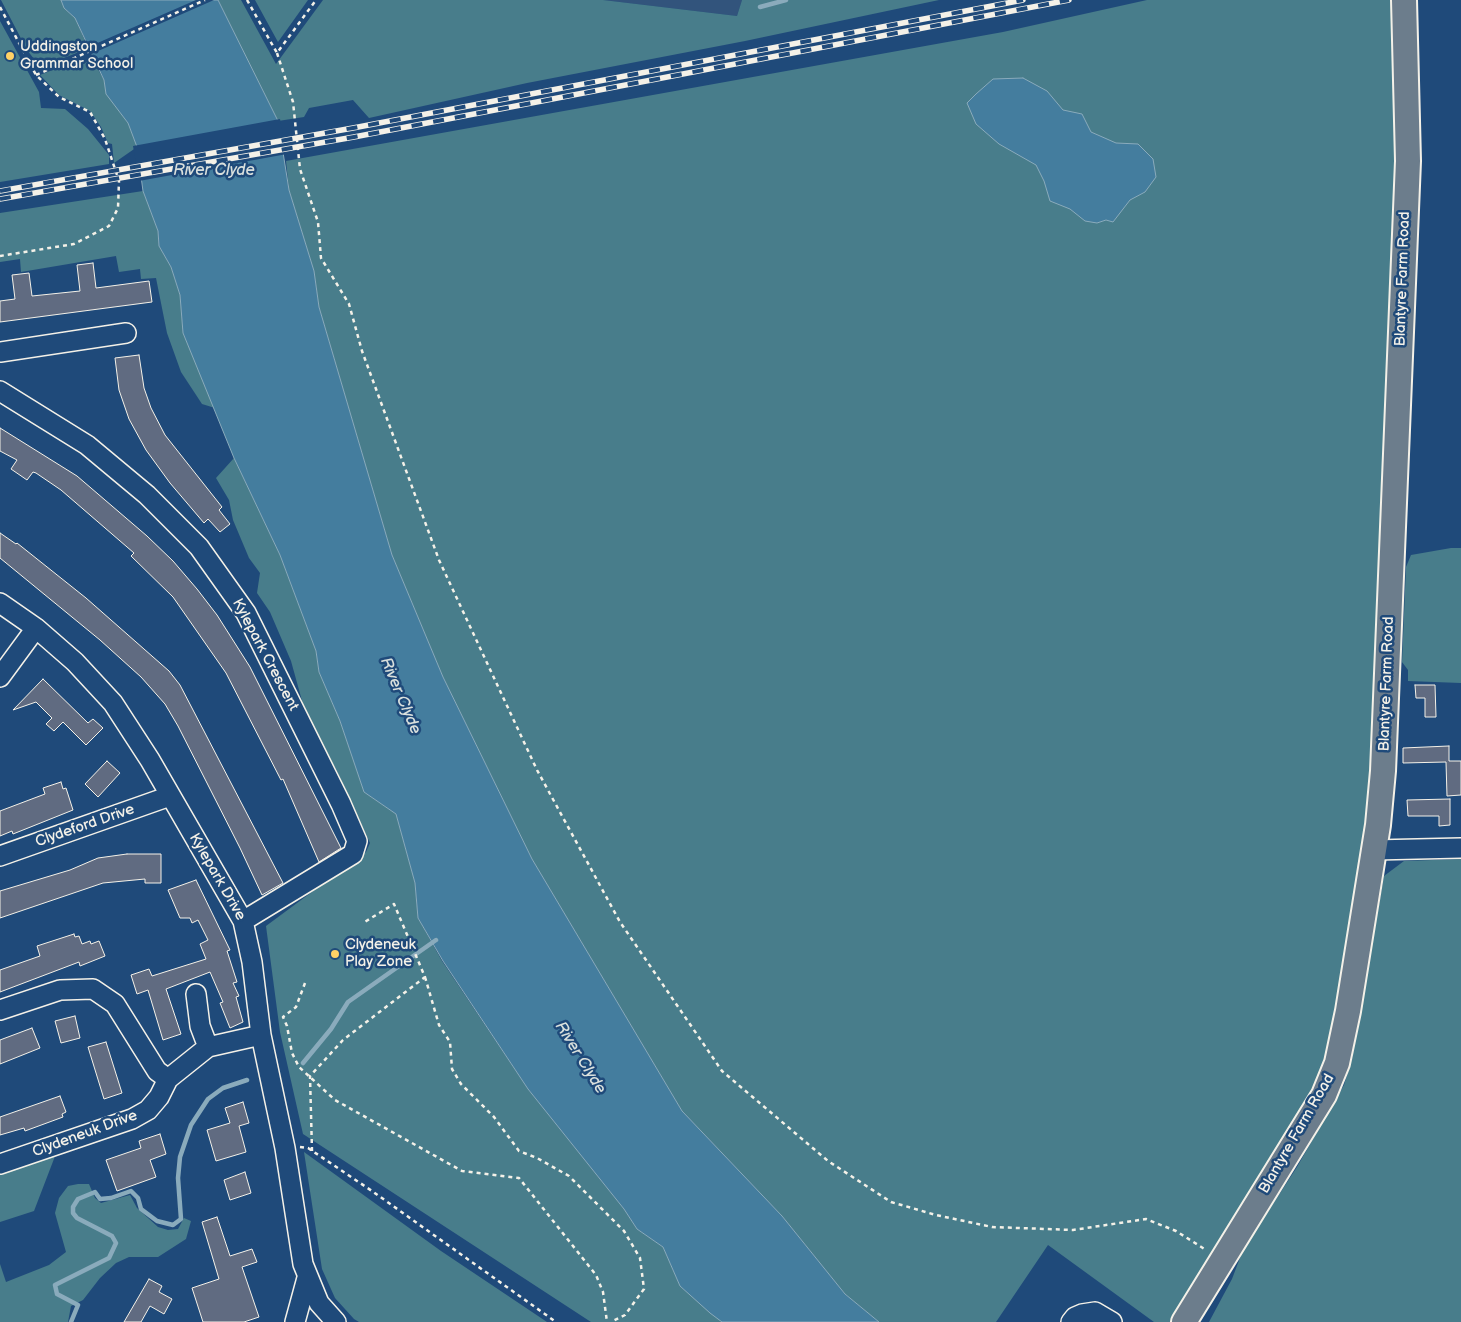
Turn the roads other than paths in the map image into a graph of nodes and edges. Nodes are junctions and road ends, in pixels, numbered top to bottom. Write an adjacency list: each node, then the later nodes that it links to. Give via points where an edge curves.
1 (1404, 0): 10 (main road, Blantyre Farm Road, via 1408,160 1384,742)
2 (126, 334): 3 (street)
3 (0, 352)
4 (0, 391): 12 (street, Kylepark Crescent, via 87,445 147,495 200,548 246,613 341,804 357,841 352,854)
5 (0, 603): 6 (street, Kylepark Drive)
6 (36, 628): 7 (street); 8 (street, Kylepark Drive, via 75,662 114,703)
7 (0, 677)
8 (170, 796): 11 (street, Clydeford Drive); 12 (street, Kylepark Drive)
9 (1461, 848): 10 (street)
10 (1374, 850): 24 (main road, Blantyre Farm Road, via 1348,1011 1334,1073 1310,1118)
11 (0, 856)
12 (243, 921): 15 (street, Kylepark Drive, via 254,972)
13 (196, 994): 16 (street, via 200,1026)
14 (0, 1010): 17 (street, via 60,990 93,989 115,1004 157,1071)
15 (261, 1035): 16 (street, Clydeneuk Drive); 19 (street, Kylepark Drive, via 274,1084)
16 (208, 1047): 17 (street, Clydeneuk Drive)
17 (168, 1079): 18 (street, Clydeneuk Drive, via 148,1110 132,1119)
18 (0, 1164)
19 (307, 1278): 20 (street, Kylepark Drive); 21 (street, Kylepark Drive, via 319,1303)
20 (294, 1322)
21 (336, 1322)
22 (1071, 1322): 23 (street, via 1075,1317 1095,1312)
23 (1112, 1322)
24 (1184, 1322)

